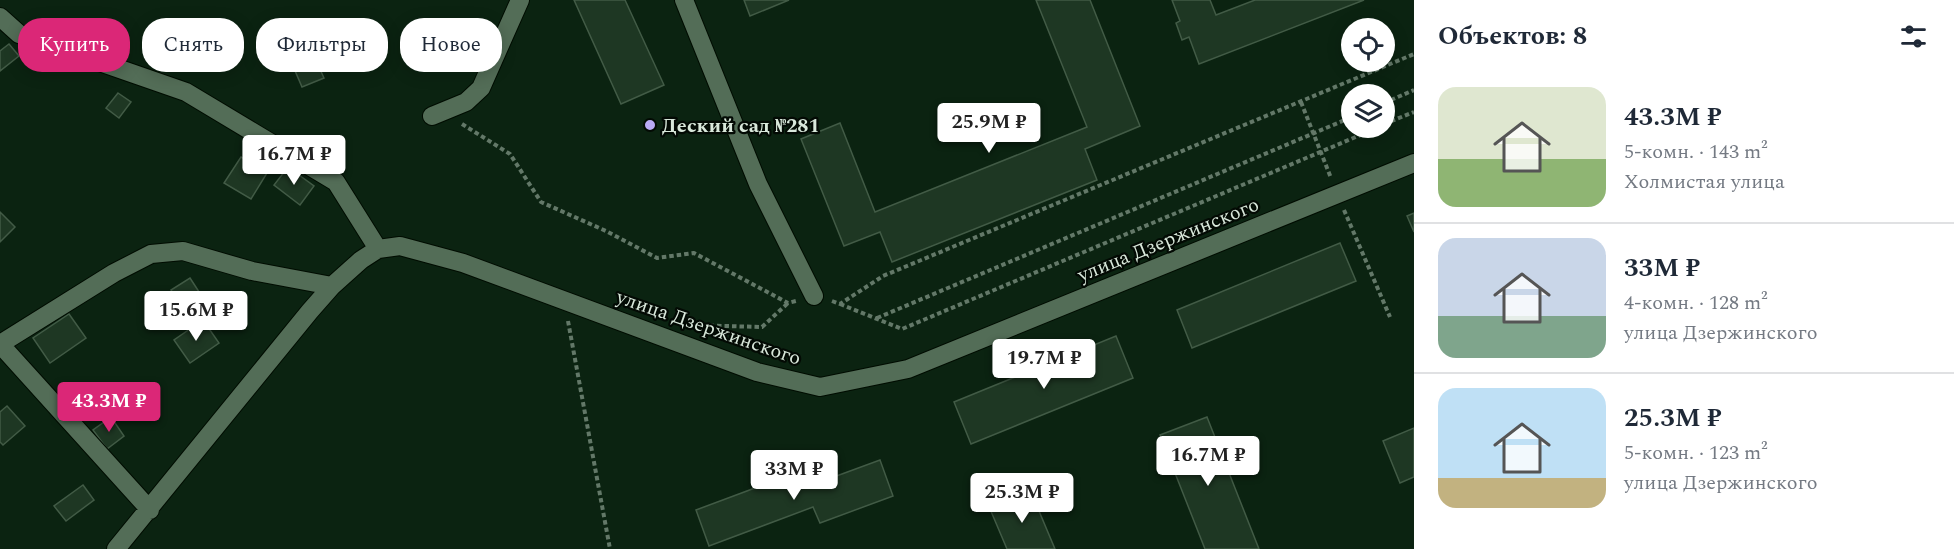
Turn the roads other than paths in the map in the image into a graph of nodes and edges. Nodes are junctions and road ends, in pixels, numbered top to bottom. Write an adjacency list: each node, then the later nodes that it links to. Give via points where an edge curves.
1 (520, 0): 4 (street, via 481,88 466,102)
2 (684, 0): 8 (street, via 758,184)
3 (0, 17): 6 (street, via 19,34 186,92 336,182)
4 (438, 114)
5 (1414, 163): 6 (street, улица Дзержинского, via 908,369 820,387 757,372 463,263 400,246)
6 (378, 249): 7 (street)
7 (332, 286): 9 (street, via 252,271 183,251 151,254); 10 (street)
8 (814, 296)
9 (0, 344): 10 (street)
10 (150, 510): 11 (street)
11 (116, 549)

